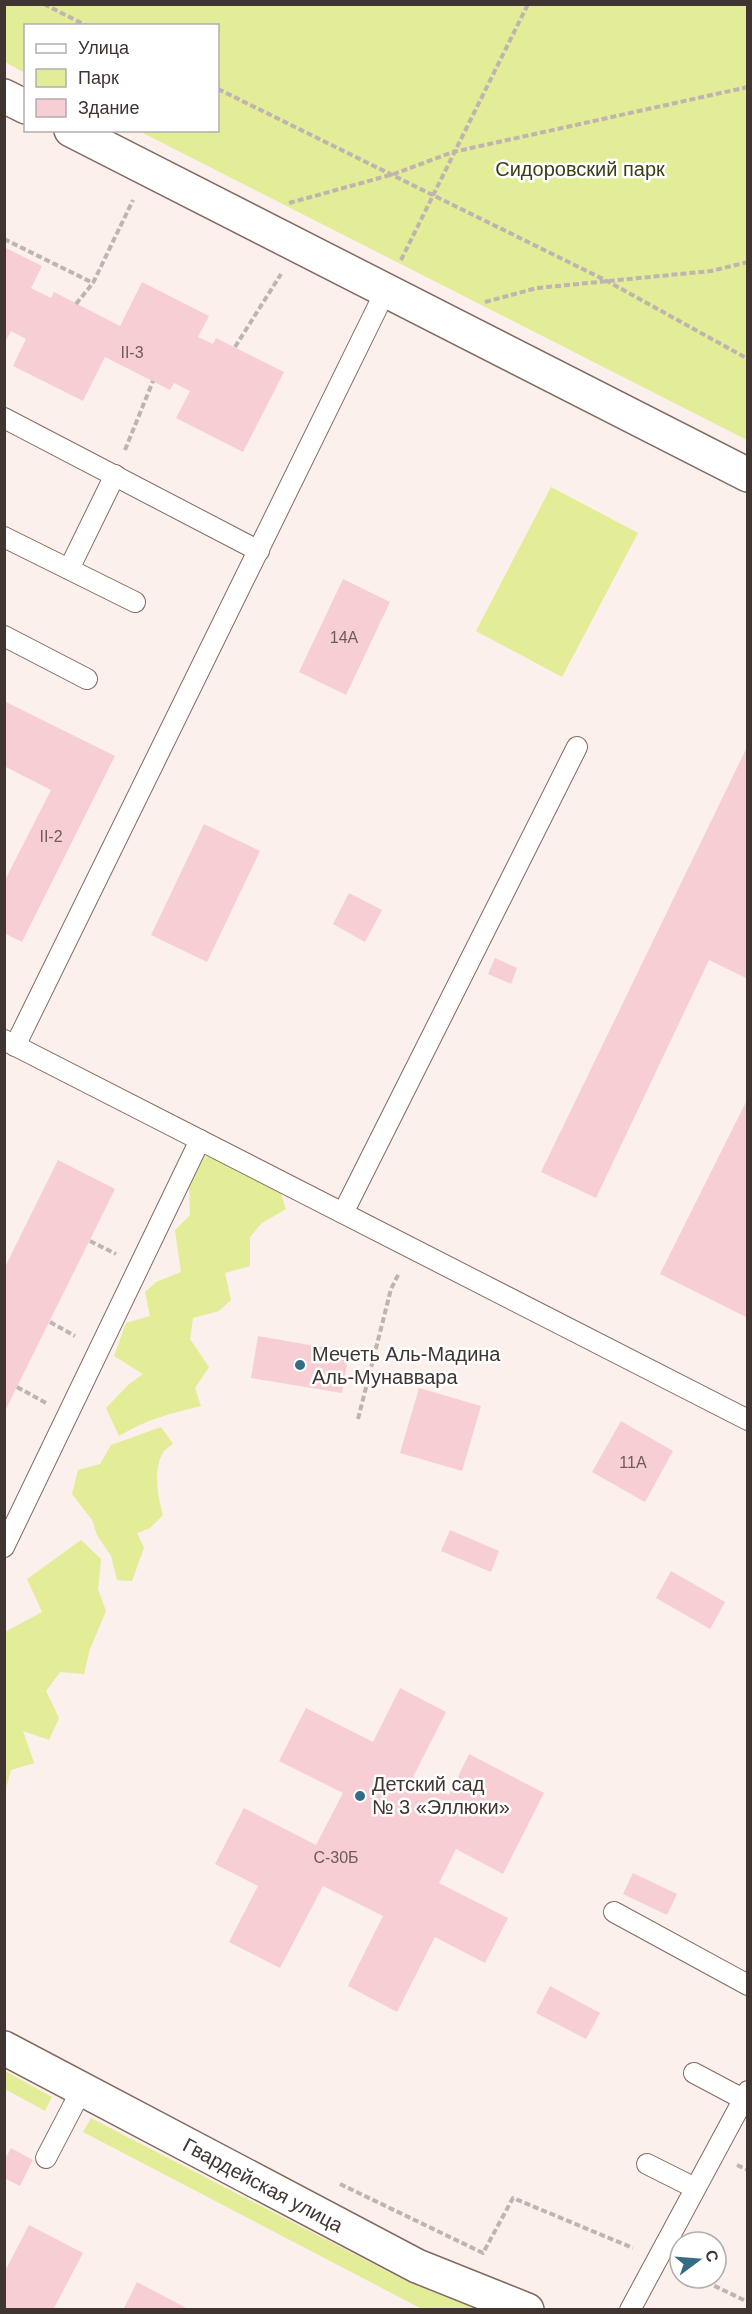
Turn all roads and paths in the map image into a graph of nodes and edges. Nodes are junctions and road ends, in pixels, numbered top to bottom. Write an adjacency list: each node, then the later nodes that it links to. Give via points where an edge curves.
1 (44, 4): 3 (path)
2 (528, 4): 9 (path)
3 (83, 24)
4 (747, 87): 9 (path)
5 (219, 89): 10 (path)
6 (4, 96): 7 (street)
7 (24, 106)
8 (75, 132): 13 (street)
9 (453, 152): 10 (path); 11 (path)
10 (394, 174): 11 (path); 13 (path)
11 (434, 194): 17 (path); 19 (path)
12 (134, 199): 18 (path)
13 (240, 217): 19 (street)
14 (4, 239): 18 (path)
15 (747, 262): 17 (path, via 711,271)
16 (281, 274): 22 (path)
17 (607, 281): 21 (path, via 537,288); 23 (path)
18 (93, 283): 20 (path)
19 (386, 290): 21 (street); 29 (lane)
20 (76, 304)
21 (434, 315): 26 (street)
22 (235, 347)
23 (747, 359)
24 (153, 381): 27 (path)
25 (4, 418): 27 (lane)
26 (747, 475)
27 (115, 476): 29 (lane); 30 (lane)
28 (4, 537): 30 (lane)
29 (259, 551): 35 (lane)
30 (69, 569): 31 (lane)
31 (135, 602)
32 (4, 636): 33 (lane)
33 (87, 679)
34 (577, 747): 37 (lane)
35 (10, 1043): 36 (lane)
36 (200, 1140): 37 (lane); 41 (lane)
37 (343, 1213): 40 (lane)
38 (391, 1289): 39 (path)
39 (358, 1419)
40 (747, 1419)
41 (4, 1547)
42 (614, 1912): 43 (lane)
43 (747, 1985)
44 (4, 2048): 46 (street, Гвардейская улица)
45 (694, 2073): 47 (lane)
46 (82, 2089): 48 (lane); 55 (street, Гвардейская улица, via 417,2266)
47 (746, 2095): 50 (lane)
48 (46, 2158)
49 (647, 2164): 50 (lane)
50 (695, 2188): 52 (lane)
51 (483, 2253): 52 (path, via 513,2198)
52 (658, 2259): 56 (lane)
53 (722, 2290): 54 (path)
54 (747, 2302)
55 (527, 2310)
56 (630, 2310)

